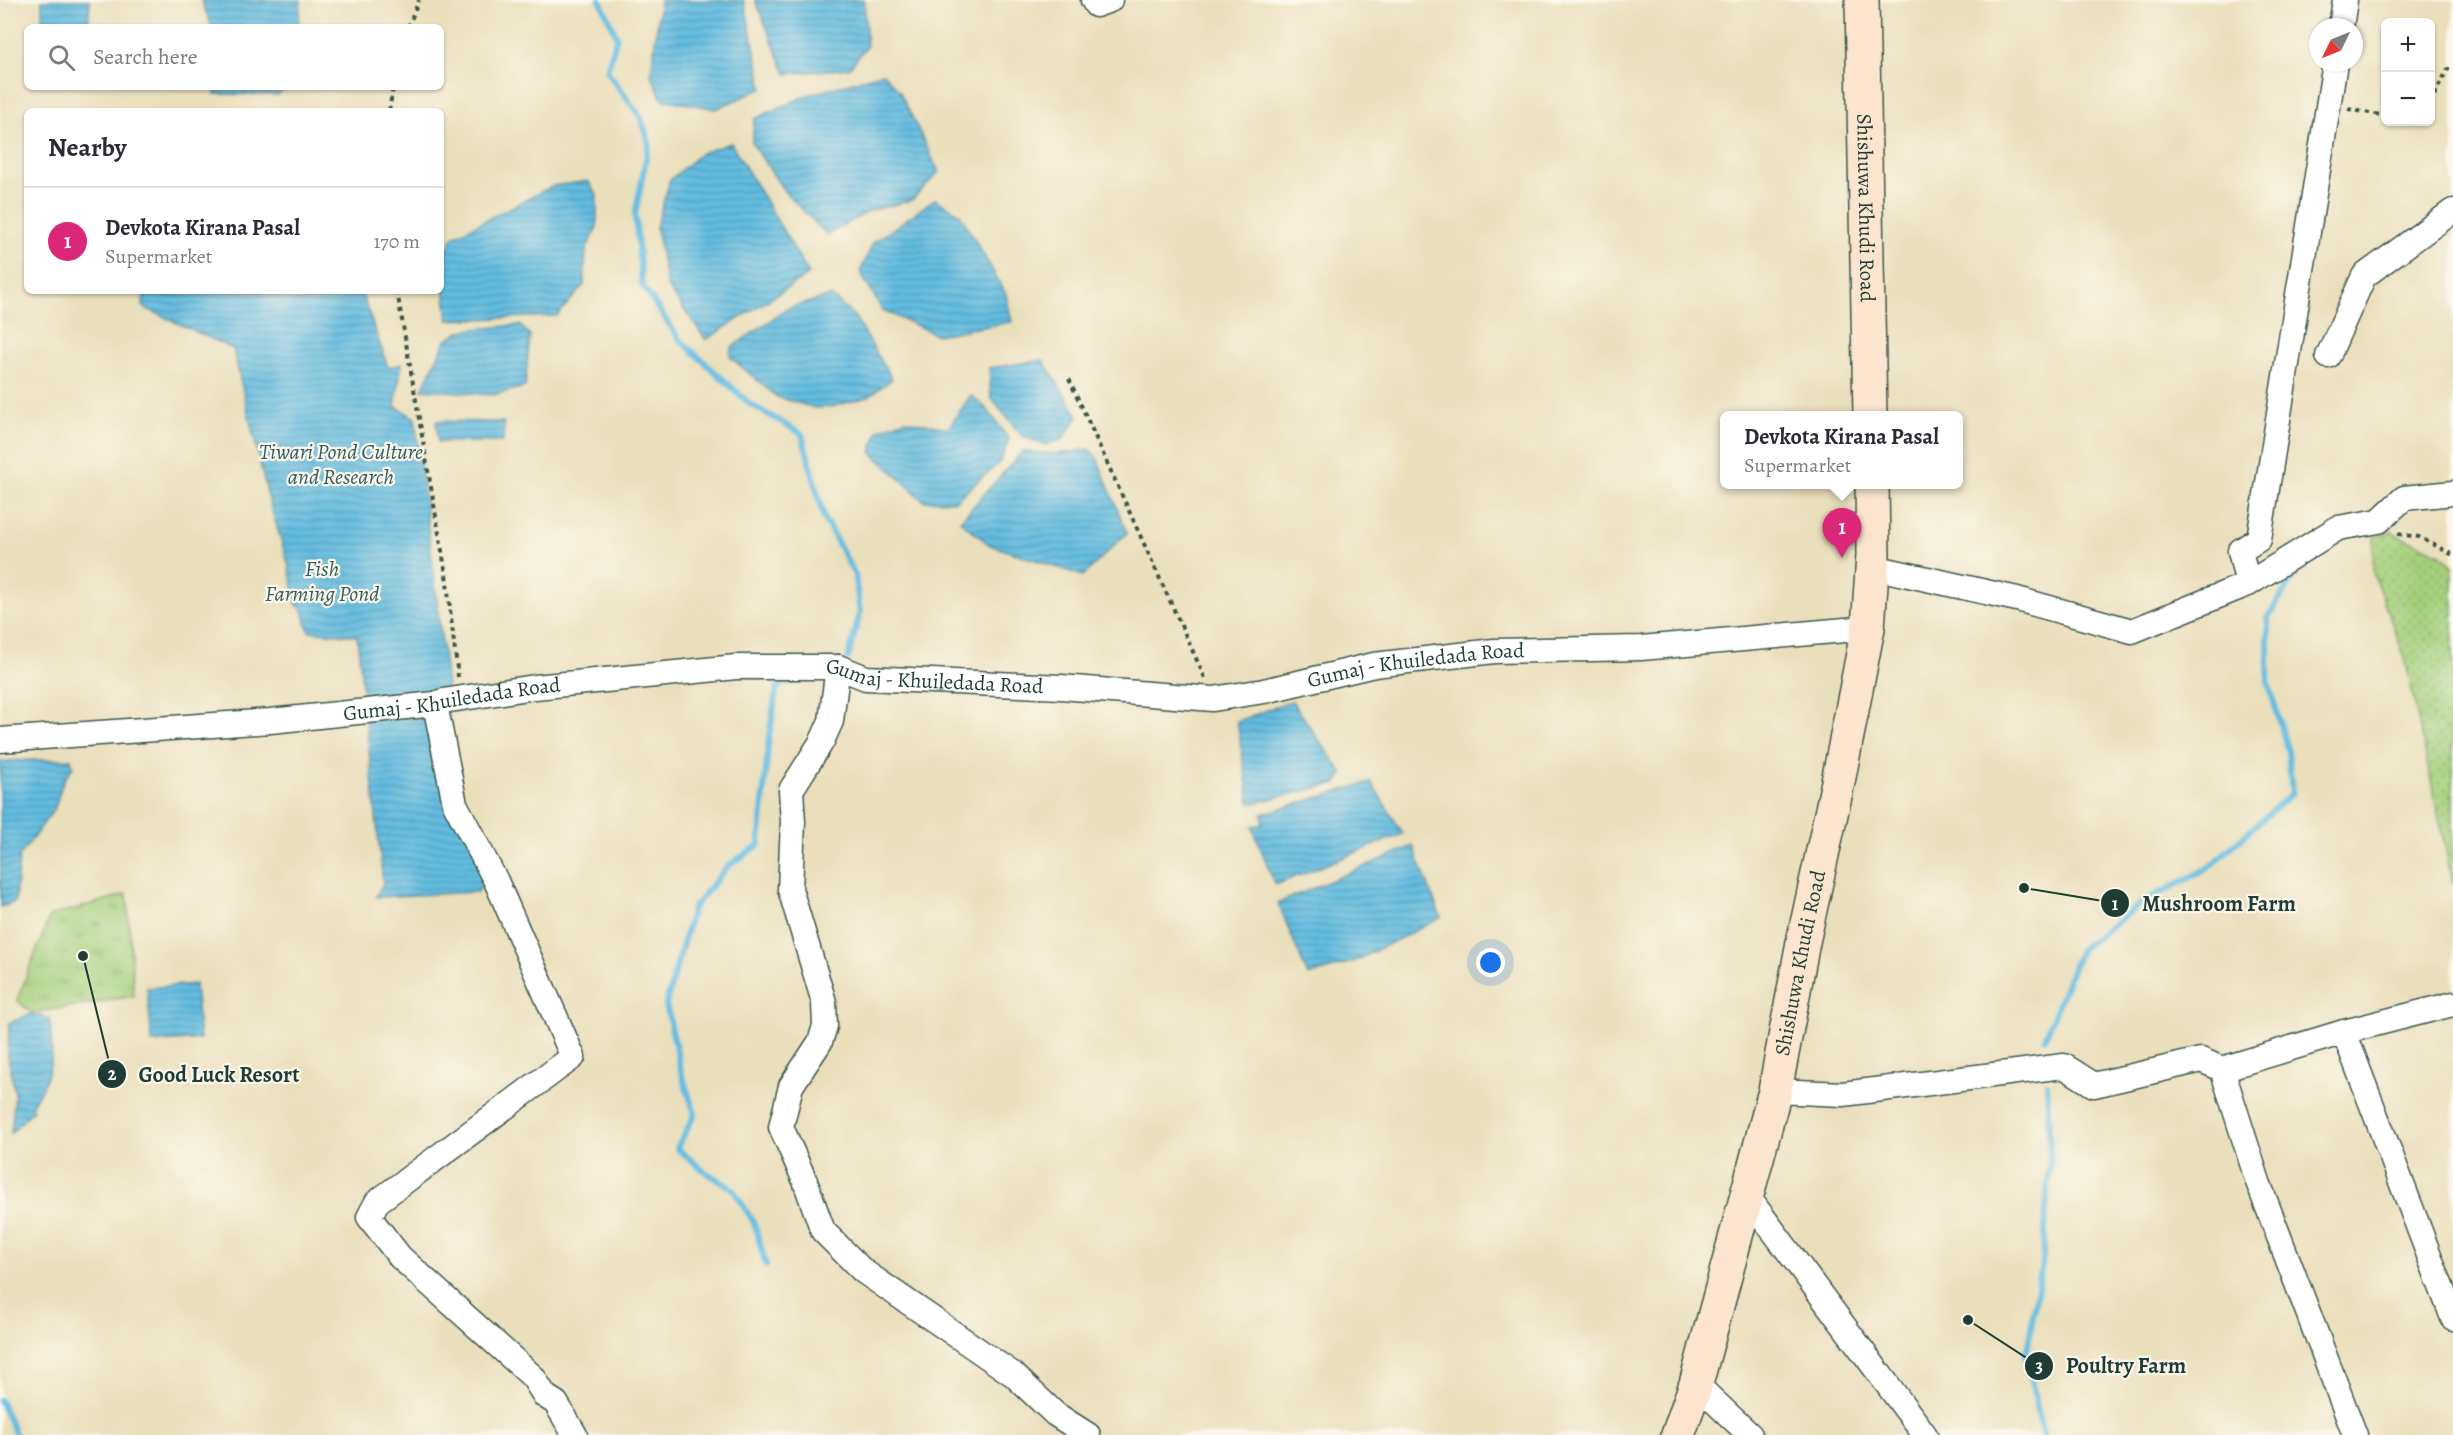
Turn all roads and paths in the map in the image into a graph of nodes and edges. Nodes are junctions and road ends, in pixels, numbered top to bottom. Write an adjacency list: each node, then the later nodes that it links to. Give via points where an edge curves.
1 (419, 0): 7 (path)
2 (1093, 0): 3 (street, via 1096,5)
3 (1110, 0)
4 (1862, 0): 19 (main road, Shishuwa Khudi Road)
5 (2345, 0): 6 (street)
6 (2342, 18)
7 (409, 24)
8 (2453, 70): 11 (path, via 2448,69)
9 (2334, 72): 12 (street)
10 (392, 90): 13 (path)
11 (2435, 94)
12 (2328, 105): 14 (path); 25 (street, via 2259,539 2240,551)
13 (390, 108)
14 (2381, 115)
15 (2453, 211): 17 (street, via 2364,276)
16 (398, 294): 28 (path, via 446,574)
17 (2328, 356)
18 (1069, 380): 29 (path, via 1193,648)
19 (1870, 411)
20 (1872, 489): 24 (main road, Shishuwa Khudi Road)
21 (2453, 493): 22 (street, via 2404,498)
22 (2379, 521): 23 (path, via 2391,532 2419,537); 25 (street, via 2338,528)
23 (2453, 555)
24 (1873, 567): 25 (street, via 2017,599 2132,631); 26 (main road, Shishuwa Khudi Road)
25 (2248, 585)
26 (1868, 628): 29 (street, Gumaj - Khuiledada Road, via 1641,648 1494,651 1374,665); 35 (main road, Shishuwa Khudi Road)
27 (838, 667): 28 (street, Gumaj - Khuiledada Road, via 736,667); 29 (street, Gumaj - Khuiledada Road, via 866,678); 40 (street, via 831,721 790,790 790,889 824,1002 825,1026 820,1042 791,1086 781,1127 823,1231 863,1271 1014,1375 1055,1414)
28 (461, 698): 30 (street, Gumaj - Khuiledada Road)
29 (1212, 699)
30 (435, 704): 31 (street, Gumaj - Khuiledada Road, via 270,721); 39 (street, via 455,804 496,881 573,1057 377,1202 369,1217 400,1257 533,1377 545,1396 556,1402)
31 (0, 740)
32 (2453, 1004): 33 (street)
33 (2344, 1032): 34 (street); 37 (street)
34 (2222, 1069): 35 (street, via 2201,1060 2094,1085 2064,1066 1842,1094); 44 (street, via 2258,1182)
35 (1775, 1091): 36 (main road, Shishuwa Khudi Road)
36 (1745, 1193): 38 (main road, Shishuwa Khudi Road); 43 (street)
37 (2453, 1318)
38 (1696, 1384): 41 (main road, Shishuwa Khudi Road); 42 (street)
39 (575, 1435)
40 (1088, 1435)
41 (1678, 1435)
42 (1750, 1435)
43 (1925, 1435)
44 (2355, 1435)

